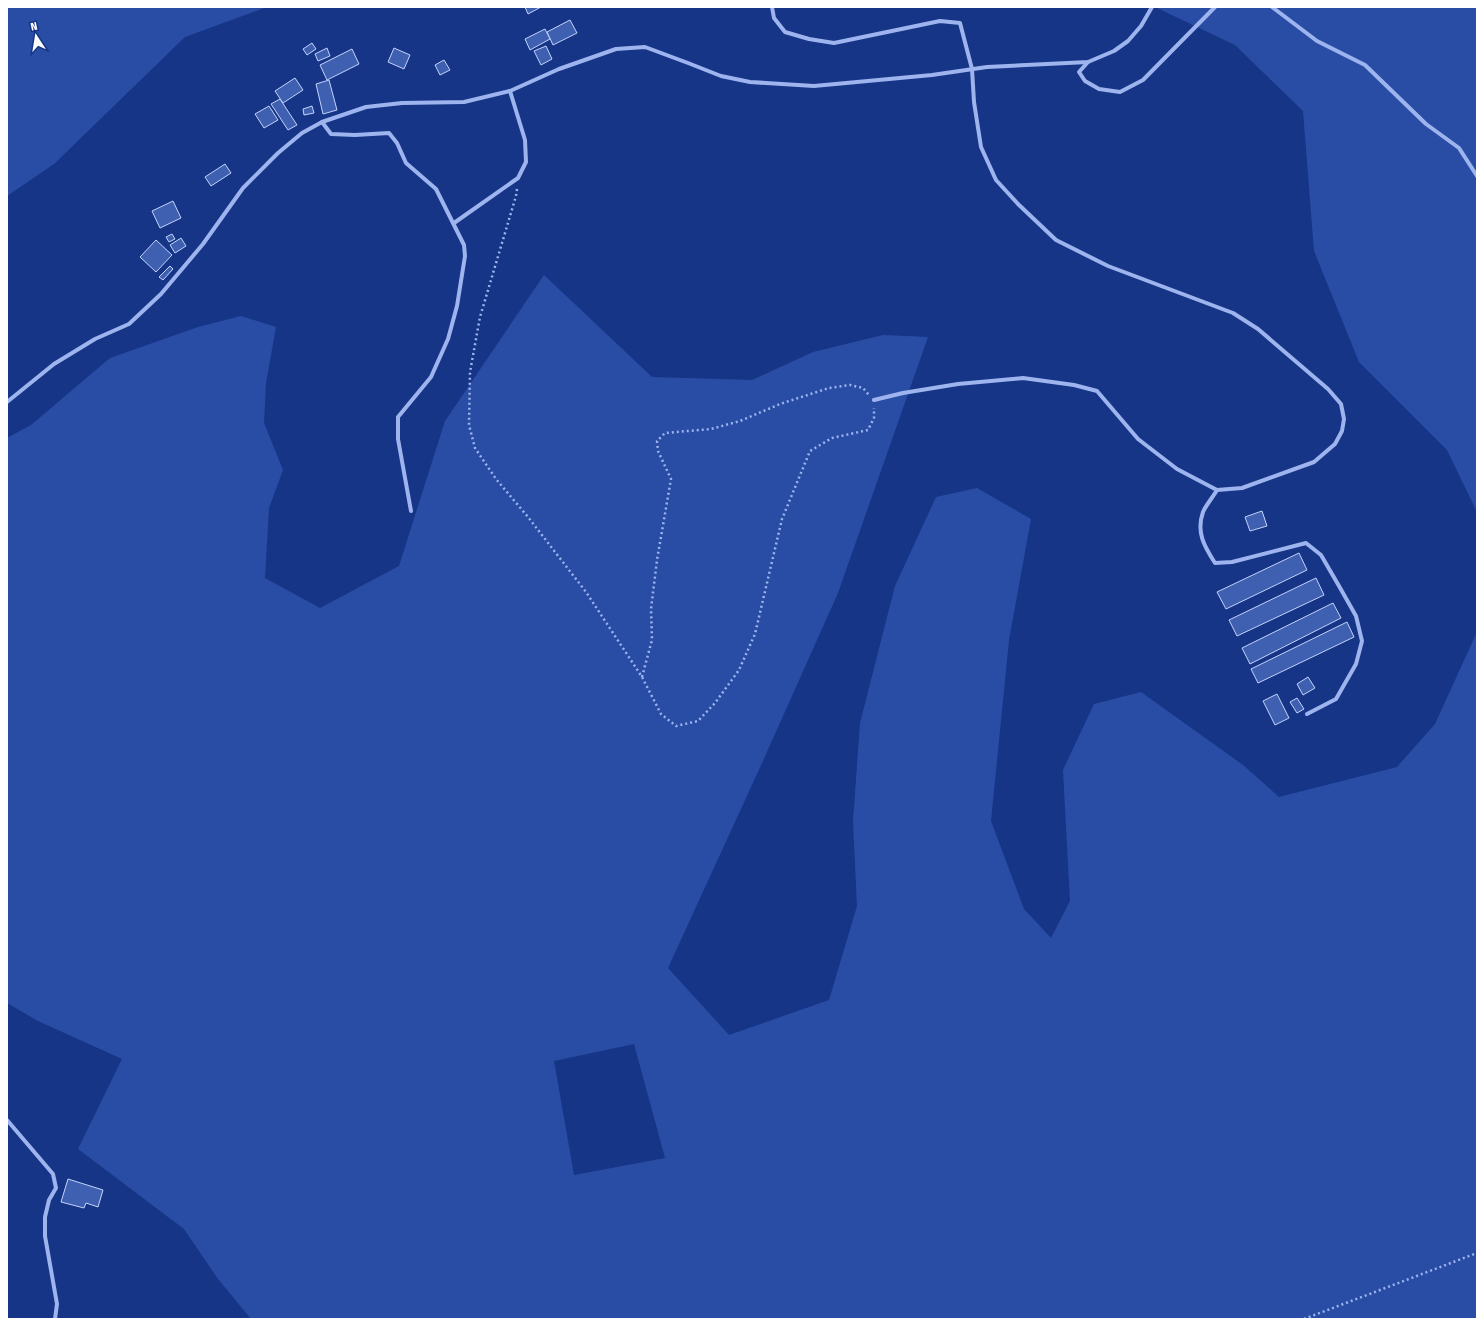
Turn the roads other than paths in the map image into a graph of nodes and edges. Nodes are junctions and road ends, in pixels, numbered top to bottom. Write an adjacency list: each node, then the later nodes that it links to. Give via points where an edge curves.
1 (772, 7): 6 (street, via 774,18 785,32 809,40 834,43 940,21 960,22)
2 (1152, 7): 5 (street, via 1128,41 1114,51)
3 (1215, 7): 5 (street, via 1143,80 1120,92 1099,89 1085,81 1079,72)
4 (1272, 7): 9 (street, via 1317,40 1365,65 1426,124 1460,148)
5 (1088, 62): 6 (street)
6 (972, 69): 7 (street, via 814,86 758,83 721,76 645,47 616,48); 13 (street, via 981,147 996,180 1056,240 1108,266 1233,313 1268,336 1328,389 1341,404 1344,419 1342,431 1335,444 1314,462 1242,488)
7 (510, 91): 8 (street, via 464,102 402,102 366,107); 10 (street, via 526,140 526,162 518,178)
8 (322, 122): 10 (street, via 331,134 389,134 406,163 436,189); 12 (street, via 302,133 278,153 243,188 165,289 129,324 95,338 54,364)
9 (1477, 176)
10 (454, 223): 14 (street, via 466,256 448,339 431,377 398,417 398,439)
11 (874, 400): 13 (street, via 958,384 1023,378 1090,389 1097,391 1138,438 1177,469)
12 (7, 402)
13 (1217, 490): 15 (street, via 1203,512 1200,530 1204,546 1215,563 1232,562 1306,543 1321,554 1356,616 1362,641 1356,664 1336,699)
14 (411, 511)
15 (1307, 714)
16 (7, 1120): 17 (street, via 52,1174 56,1188 49,1200 45,1217 45,1236 56,1304)
17 (55, 1319)

